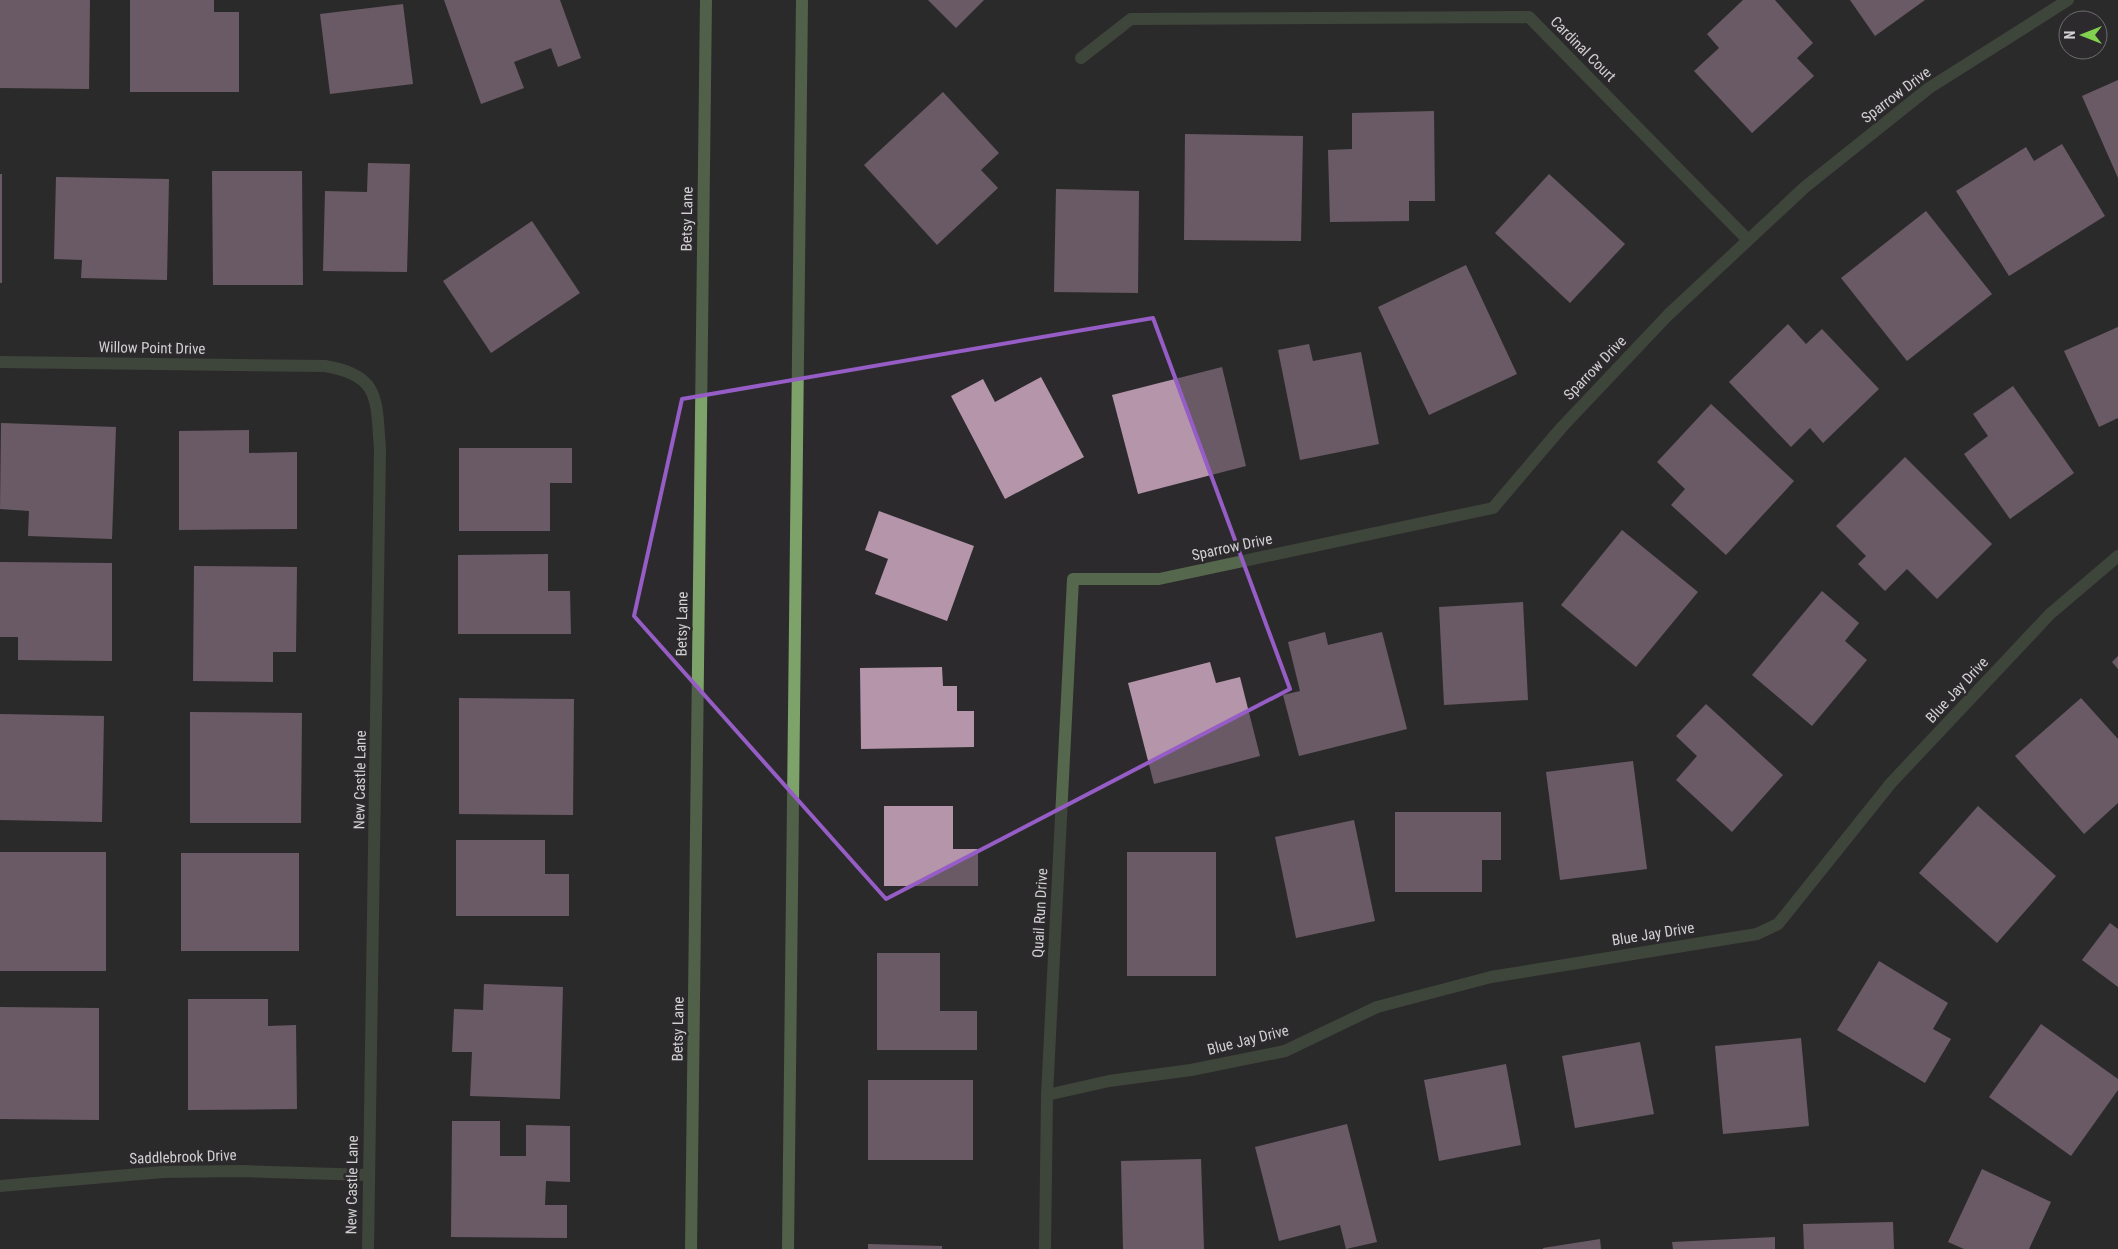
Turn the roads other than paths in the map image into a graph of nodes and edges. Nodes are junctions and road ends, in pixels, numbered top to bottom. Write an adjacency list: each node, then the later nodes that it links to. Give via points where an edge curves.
1 (706, 0): 14 (main road, Betsy Lane)
2 (802, 0): 15 (main road)
3 (2068, 0): 5 (street, Sparrow Drive, via 1929,88 1805,187)
4 (1081, 58): 5 (street, Cardinal Court, via 1131,19 1529,17)
5 (1748, 240): 9 (street, Sparrow Drive, via 1655,329 1562,427 1494,508 1159,580)
6 (0, 362): 7 (street, Willow Point Drive)
7 (303, 366): 11 (street, New Castle Lane, via 346,369 365,380 375,398 378,417)
8 (2118, 556): 10 (street, Blue Jay Drive, via 2050,614 1891,783 1778,924 1757,934 1491,977 1377,1007 1285,1051)
9 (1073, 580): 10 (street, Quail Run Drive)
10 (1047, 1094): 16 (street, Quail Run Drive)
11 (369, 1175): 12 (street, Saddlebrook Drive, via 162,1172); 13 (street, New Castle Lane)
12 (0, 1186)
13 (368, 1249)
14 (691, 1249)
15 (788, 1249)
16 (1046, 1249)

